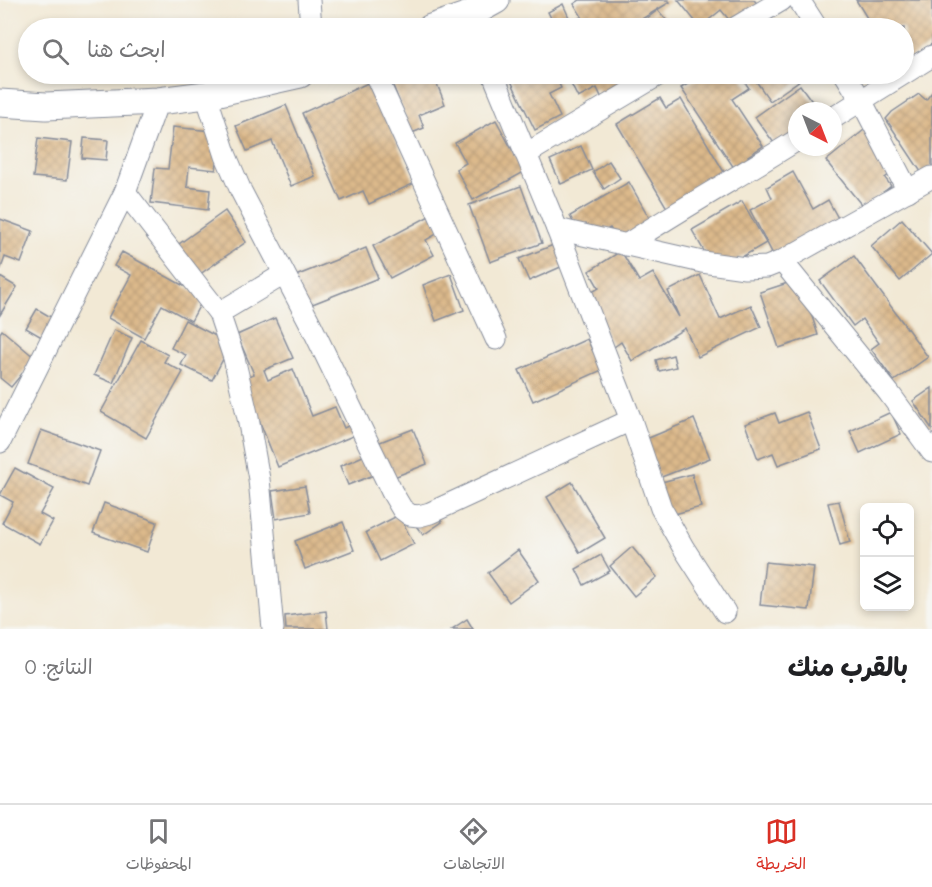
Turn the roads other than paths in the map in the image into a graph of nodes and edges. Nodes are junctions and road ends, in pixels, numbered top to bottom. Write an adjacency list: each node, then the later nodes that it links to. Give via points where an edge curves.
1 (309, 0): 5 (street)
2 (496, 0): 6 (street)
3 (782, 0): 7 (street)
4 (799, 0): 8 (street)
5 (310, 18)
6 (476, 18)
7 (752, 18)
8 (811, 18)
9 (932, 56): 10 (street)
10 (914, 67)
11 (255, 84): 17 (street)
12 (380, 84): 32 (street)
13 (497, 84): 23 (street)
14 (643, 84): 23 (street)
15 (851, 84): 18 (street)
16 (887, 84): 18 (street)
17 (206, 95): 19 (street); 30 (street, via 226,156)
18 (861, 100): 21 (street); 25 (street)
19 (158, 101): 20 (street, via 46,106); 26 (street)
20 (0, 103)
21 (842, 112)
22 (788, 146): 28 (street)
23 (526, 154): 27 (street)
24 (932, 177): 25 (street)
25 (908, 190): 29 (street)
26 (125, 192): 31 (street); 34 (street)
27 (557, 229): 28 (street); 33 (street)
28 (626, 245): 29 (street, via 745,268 767,267)
29 (782, 261): 35 (street)
30 (284, 274): 31 (street); 33 (street, via 392,492 410,515 430,513)
31 (219, 313): 37 (street, via 234,358 259,479)
32 (496, 339)
33 (631, 420): 36 (street, via 661,508)
34 (0, 442)
35 (932, 452)
36 (725, 612)
37 (273, 629)

